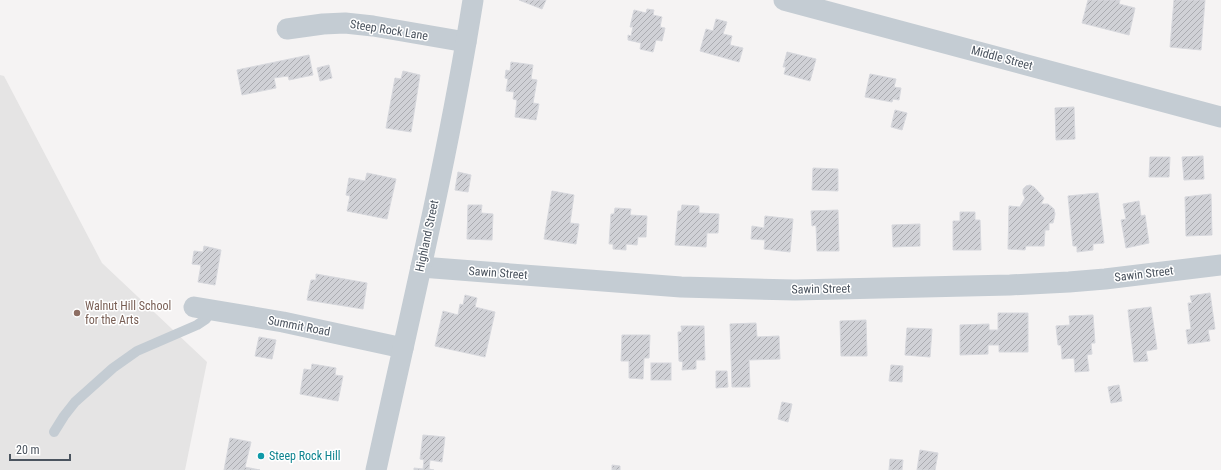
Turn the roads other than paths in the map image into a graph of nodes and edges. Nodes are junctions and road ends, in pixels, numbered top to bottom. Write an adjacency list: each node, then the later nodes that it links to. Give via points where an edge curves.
1 (473, 0): 4 (street, Highland Street)
2 (784, 0): 5 (street, Middle Street)
3 (288, 29): 4 (street, Steep Rock Lane, via 345,23)
4 (466, 42): 7 (street, Highland Street)
5 (1221, 117)
6 (1221, 265): 7 (street, Sawin Street, via 1069,282 795,290 681,287)
7 (421, 267): 9 (street, Highland Street)
8 (203, 309): 9 (street, Summit Road, via 283,322); 10 (lane, via 206,319 137,351 113,368 75,402)
9 (403, 348): 11 (street, Highland Street)
10 (54, 432)
11 (376, 470)

